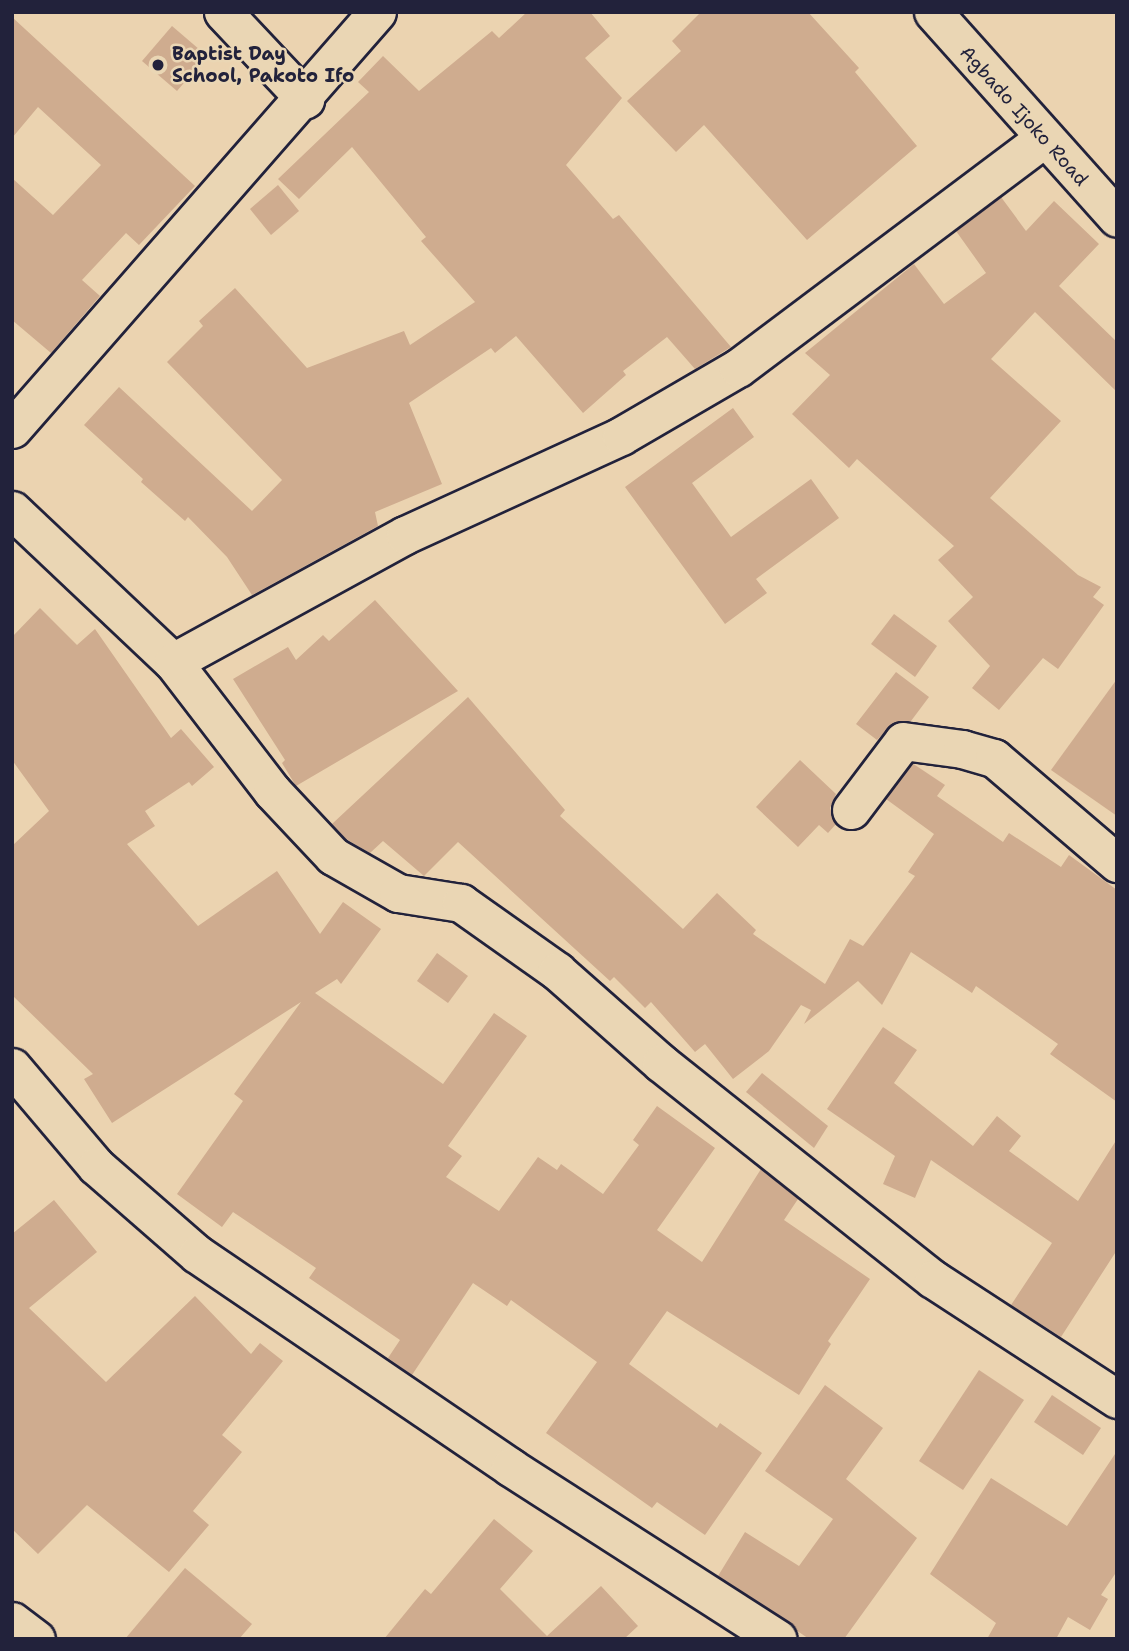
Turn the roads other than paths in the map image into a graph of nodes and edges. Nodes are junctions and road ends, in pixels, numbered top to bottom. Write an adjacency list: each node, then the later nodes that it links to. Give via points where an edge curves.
1 (223, 12): 4 (street)
2 (377, 12): 4 (street)
3 (933, 12): 5 (street, Agbado Ijoko Road)
4 (305, 99): 7 (street)
5 (1043, 139): 6 (street, Agbado Ijoko Road); 9 (street, via 738,368 621,436 405,535)
6 (1117, 218)
7 (12, 429)
8 (12, 510): 9 (street)
9 (173, 662): 13 (street, via 272,792 333,856 398,893 461,903 557,971 661,1063 933,1279)
10 (852, 810): 11 (street, via 902,741 962,749 994,758)
11 (1117, 863)
12 (12, 1067): 16 (street, via 96,1166 197,1254 510,1467)
13 (1117, 1399)
14 (12, 1621): 15 (street)
15 (36, 1639)
16 (778, 1639)

